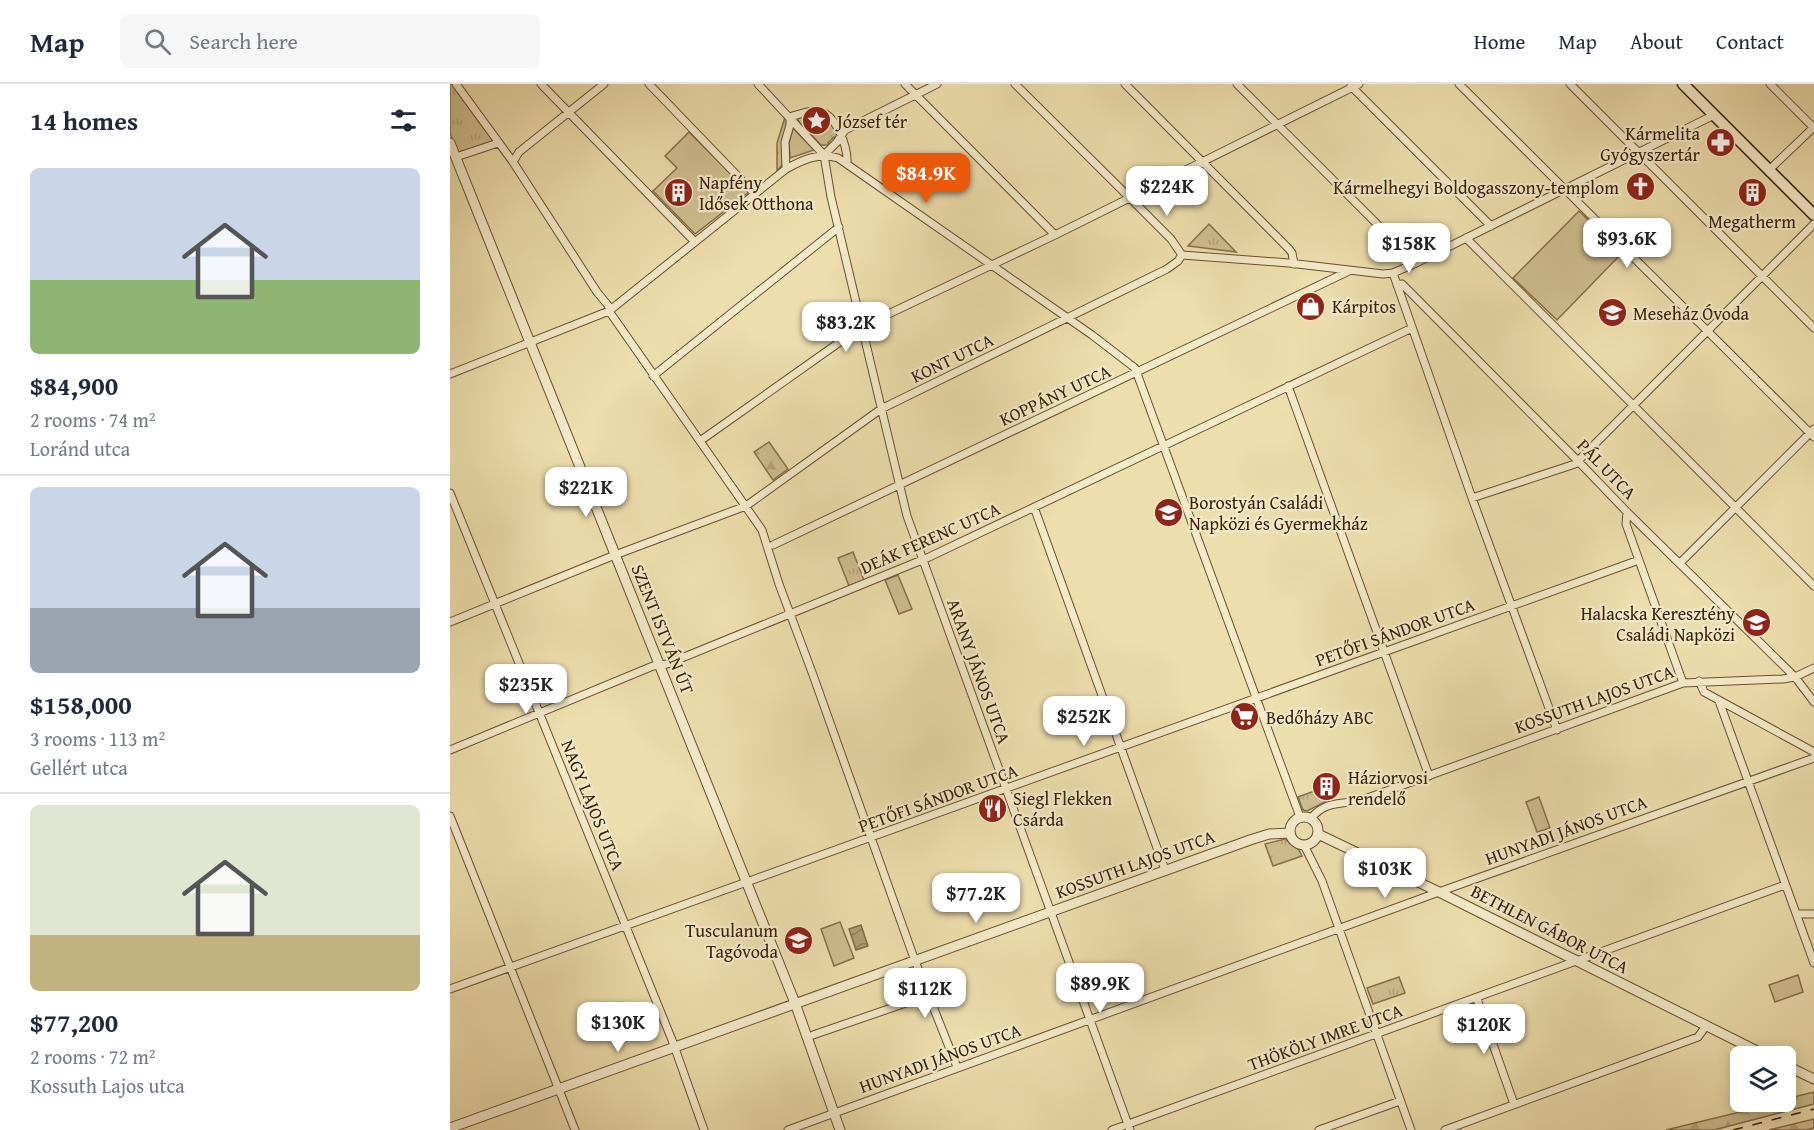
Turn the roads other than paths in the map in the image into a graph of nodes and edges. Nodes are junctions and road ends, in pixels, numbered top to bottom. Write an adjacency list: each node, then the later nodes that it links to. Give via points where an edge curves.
1 (456, 84): 24 (street)
2 (541, 84): 17 (street)
3 (604, 84): 17 (street)
4 (649, 84): 35 (street)
5 (758, 84): 19 (street)
6 (905, 84): 16 (street)
7 (937, 84): 16 (street)
8 (1015, 84): 36 (street)
9 (1125, 84): 29 (street)
10 (1236, 84): 20 (street)
11 (1459, 84): 34 (street)
12 (1570, 84): 26 (street)
13 (1683, 84): 18 (main road)
14 (1771, 84): 21 (street)
15 (1354, 85): 20 (street); 40 (street)
16 (916, 95): 22 (street, via 856,124); 41 (street)
17 (568, 113): 25 (street); 43 (street)
18 (1714, 115): 26 (street); 33 (main road)
19 (790, 117): 22 (street, via 821,112); 27 (street); 32 (street, via 785,142)
20 (1276, 124): 29 (street); 45 (street)
21 (1814, 127): 33 (street)
22 (841, 136): 27 (street); 31 (street)
23 (450, 143): 28 (street, SZENT ISTVÁN ÚT)
24 (500, 146): 25 (street); 28 (street); 30 (street)
25 (519, 152): 30 (street)
26 (1638, 152): 34 (street); 50 (street)
27 (824, 155): 31 (street); 32 (street); 39 (street, ARANY JÁNOS UTCA)
28 (456, 157): 58 (street, SZENT ISTVÁN ÚT)
29 (1202, 161): 36 (street); 46 (street, via 1289,249)
30 (513, 162): 52 (street)
31 (848, 164): 47 (street)
32 (786, 169): 35 (street)
33 (1769, 170): 37 (main road)
34 (1564, 189): 40 (street); 57 (street)
35 (755, 194): 43 (street)
36 (1130, 197): 41 (street); 44 (street)
37 (1814, 215)
38 (1814, 224): 50 (street)
39 (838, 226): 54 (street, ARANY JÁNOS UTCA); 61 (street)
40 (1491, 226): 42 (street)
41 (1055, 235): 47 (street)
42 (1466, 238): 45 (street); 63 (street)
43 (695, 242): 52 (street)
44 (1182, 255): 46 (street); 53 (street, KONT UTCA, via 1167,269)
45 (1416, 263): 49 (street)
46 (1294, 264): 48 (street)
47 (991, 265): 53 (street); 54 (street)
48 (1349, 271): 49 (street); 59 (street, KOPPÁNY UTCA)
49 (1393, 273): 51 (street)
50 (1762, 275): 56 (street); 57 (street)
51 (1397, 285): 55 (street); 68 (street, PÁL UTCA, via 1402,284)
52 (610, 310): 58 (street); 61 (street)
53 (1067, 319): 59 (street, via 1133,366); 64 (street, KONT UTCA)
54 (861, 327): 64 (street, ARANY JÁNOS UTCA); 66 (street)
55 (1412, 328): 62 (street, DEÁK FERENC UTCA); 71 (street)
56 (1814, 328)
57 (1707, 331): 63 (street); 65 (street)
58 (529, 342): 60 (street); 78 (street, SZENT ISTVÁN ÚT)
59 (1137, 373): 67 (street); 69 (street, KOPPÁNY UTCA)
60 (450, 374)
61 (653, 376): 66 (street)
62 (1288, 386): 67 (street, DEÁK FERENC UTCA); 88 (street)
63 (1633, 405): 68 (street); 74 (street)
64 (881, 409): 69 (street, ARANY JÁNOS UTCA); 72 (street, KONT UTCA)
65 (1813, 433): 74 (street)
66 (700, 441): 72 (street)
67 (1163, 446): 73 (street, DEÁK FERENC UTCA); 94 (street)
68 (1578, 461): 71 (street); 75 (street, PÁL UTCA)
69 (900, 485): 77 (street, KOPPÁNY UTCA); 80 (street, ARANY JÁNOS UTCA)
70 (450, 493): 84 (street, NAGY LAJOS UTCA)
71 (1472, 498): 85 (street)
72 (746, 506): 76 (street); 78 (street, KONT UTCA)
73 (1034, 507): 80 (street, DEÁK FERENC UTCA); 99 (street)
74 (1736, 508): 82 (street); 83 (street)
75 (1627, 512): 81 (street, via 1626,524); 82 (street, PÁL UTCA)
76 (762, 530): 77 (street); 79 (street)
77 (773, 545): 79 (street)
78 (615, 555): 84 (street, KONT UTCA); 89 (street, SZENT ISTVÁN ÚT)
79 (771, 556): 86 (street)
80 (922, 560): 86 (street, DEÁK FERENC UTCA); 105 (street, ARANY JÁNOS UTCA)
81 (1639, 560): 85 (street, PETŐFI SÁNDOR UTCA); 93 (street)
82 (1680, 563): 91 (street, PÁL UTCA)
83 (1814, 586)
84 (494, 604): 87 (street, KONT UTCA); 97 (street, NAGY LAJOS UTCA)
85 (1511, 606): 88 (street, PETŐFI SÁNDOR UTCA); 98 (street)
86 (791, 615): 89 (street, DEÁK FERENC UTCA); 111 (street)
87 (450, 622)
88 (1385, 652): 94 (street, PETŐFI SÁNDOR UTCA); 103 (street)
89 (659, 666): 97 (street, DEÁK FERENC UTCA); 114 (street, SZENT ISTVÁN ÚT)
90 (1814, 668): 91 (street, KOSSUTH LAJOS UTCA)
91 (1795, 677): 92 (street, KOSSUTH LAJOS UTCA); 96 (street, PÁL UTCA)
92 (1699, 681): 93 (street, KOSSUTH LAJOS UTCA); 95 (street, via 1704,692)
93 (1683, 683): 98 (street, KOSSUTH LAJOS UTCA)
94 (1255, 699): 99 (street, PETŐFI SÁNDOR UTCA); 107 (street)
95 (1719, 701): 101 (street); 104 (street)
96 (1814, 702)
97 (539, 714): 100 (street, DEÁK FERENC UTCA); 120 (street, NAGY LAJOS UTCA)
98 (1557, 730): 103 (street, KOSSUTH LAJOS UTCA)
99 (1120, 748): 105 (street, PETŐFI SÁNDOR UTCA); 113 (street)
100 (450, 750)
101 (1814, 752)
102 (1814, 758): 104 (street, HUNYADI JÁNOS UTCA)
103 (1429, 776): 108 (street, KOSSUTH LAJOS UTCA, via 1362,800 1332,804)
104 (1748, 781): 115 (street); 116 (street, HUNYADI JÁNOS UTCA)
105 (1006, 789): 111 (street, PETŐFI SÁNDOR UTCA); 117 (street, ARANY JÁNOS UTCA)
106 (450, 816): 125 (street)
107 (1300, 817): 108 (street); 109 (street, via 1292,823)
108 (1311, 818): 110 (street)
109 (1290, 833): 112 (street, via 1296,843); 113 (street, KOSSUTH LAJOS UTCA, via 1260,837)
110 (1318, 834): 112 (street, via 1313,842); 116 (street, BETHLEN GÁBOR UTCA)
111 (872, 838): 114 (street, PETŐFI SÁNDOR UTCA); 122 (street)
112 (1304, 845): 121 (street)
113 (1165, 870): 117 (street, KOSSUTH LAJOS UTCA)
114 (747, 883): 120 (street, PETŐFI SÁNDOR UTCA); 129 (street, SZENT ISTVÁN ÚT)
115 (1785, 885): 118 (street); 123 (street, THÖKÖLY IMRE UTCA)
116 (1439, 892): 121 (street, HUNYADI JÁNOS UTCA); 123 (street, BETHLEN GÁBOR UTCA)
117 (1050, 912): 122 (street, KOSSUTH LAJOS UTCA); 130 (street, ARANY JÁNOS UTCA)
118 (1797, 914): 119 (street); 124 (street)
119 (1814, 914)
120 (626, 927): 125 (street, PETŐFI SÁNDOR UTCA); 135 (street, NAGY LAJOS UTCA)
121 (1340, 930): 130 (street, HUNYADI JÁNOS UTCA); 132 (street)
122 (915, 961): 127 (street); 129 (street, KOSSUTH LAJOS UTCA)
123 (1577, 962): 128 (street, THÖKÖLY IMRE UTCA); 131 (street, BETHLEN GÁBOR UTCA)
124 (1814, 963)
125 (511, 967): 126 (street, PETŐFI SÁNDOR UTCA); 139 (street)
126 (450, 989)
127 (929, 995): 133 (street); 136 (street)
128 (1477, 999): 132 (street, THÖKÖLY IMRE UTCA); 141 (street)
129 (795, 1003): 135 (street, KOSSUTH LAJOS UTCA); 142 (street, SZENT ISTVÁN ÚT)
130 (1089, 1020): 136 (street, HUNYADI JÁNOS UTCA); 143 (street, ARANY JÁNOS UTCA)
131 (1706, 1026): 134 (street, BETHLEN GÁBOR UTCA); 141 (street, via 1698,1037)
132 (1377, 1034): 140 (street); 143 (street, THÖKÖLY IMRE UTCA)
133 (813, 1035)
134 (1747, 1046)
135 (674, 1047): 139 (street, KOSSUTH LAJOS UTCA); 146 (street, NAGY LAJOS UTCA)
136 (957, 1068): 142 (street, HUNYADI JÁNOS UTCA)
137 (1796, 1070): 138 (street)
138 (1814, 1079)
139 (559, 1088): 144 (street, KOSSUTH LAJOS UTCA); 145 (street)
140 (1400, 1101): 150 (street); 151 (street)
141 (1514, 1104): 152 (street)
142 (833, 1112): 147 (street, HUNYADI JÁNOS UTCA); 148 (street, SZENT ISTVÁN ÚT)
143 (1129, 1127): 149 (street, THÖKÖLY IMRE UTCA)
144 (450, 1128)
145 (575, 1130)
146 (704, 1130)
147 (788, 1130)
148 (840, 1130)
149 (1112, 1130)
150 (1319, 1130)
151 (1411, 1130)
152 (1445, 1130)

